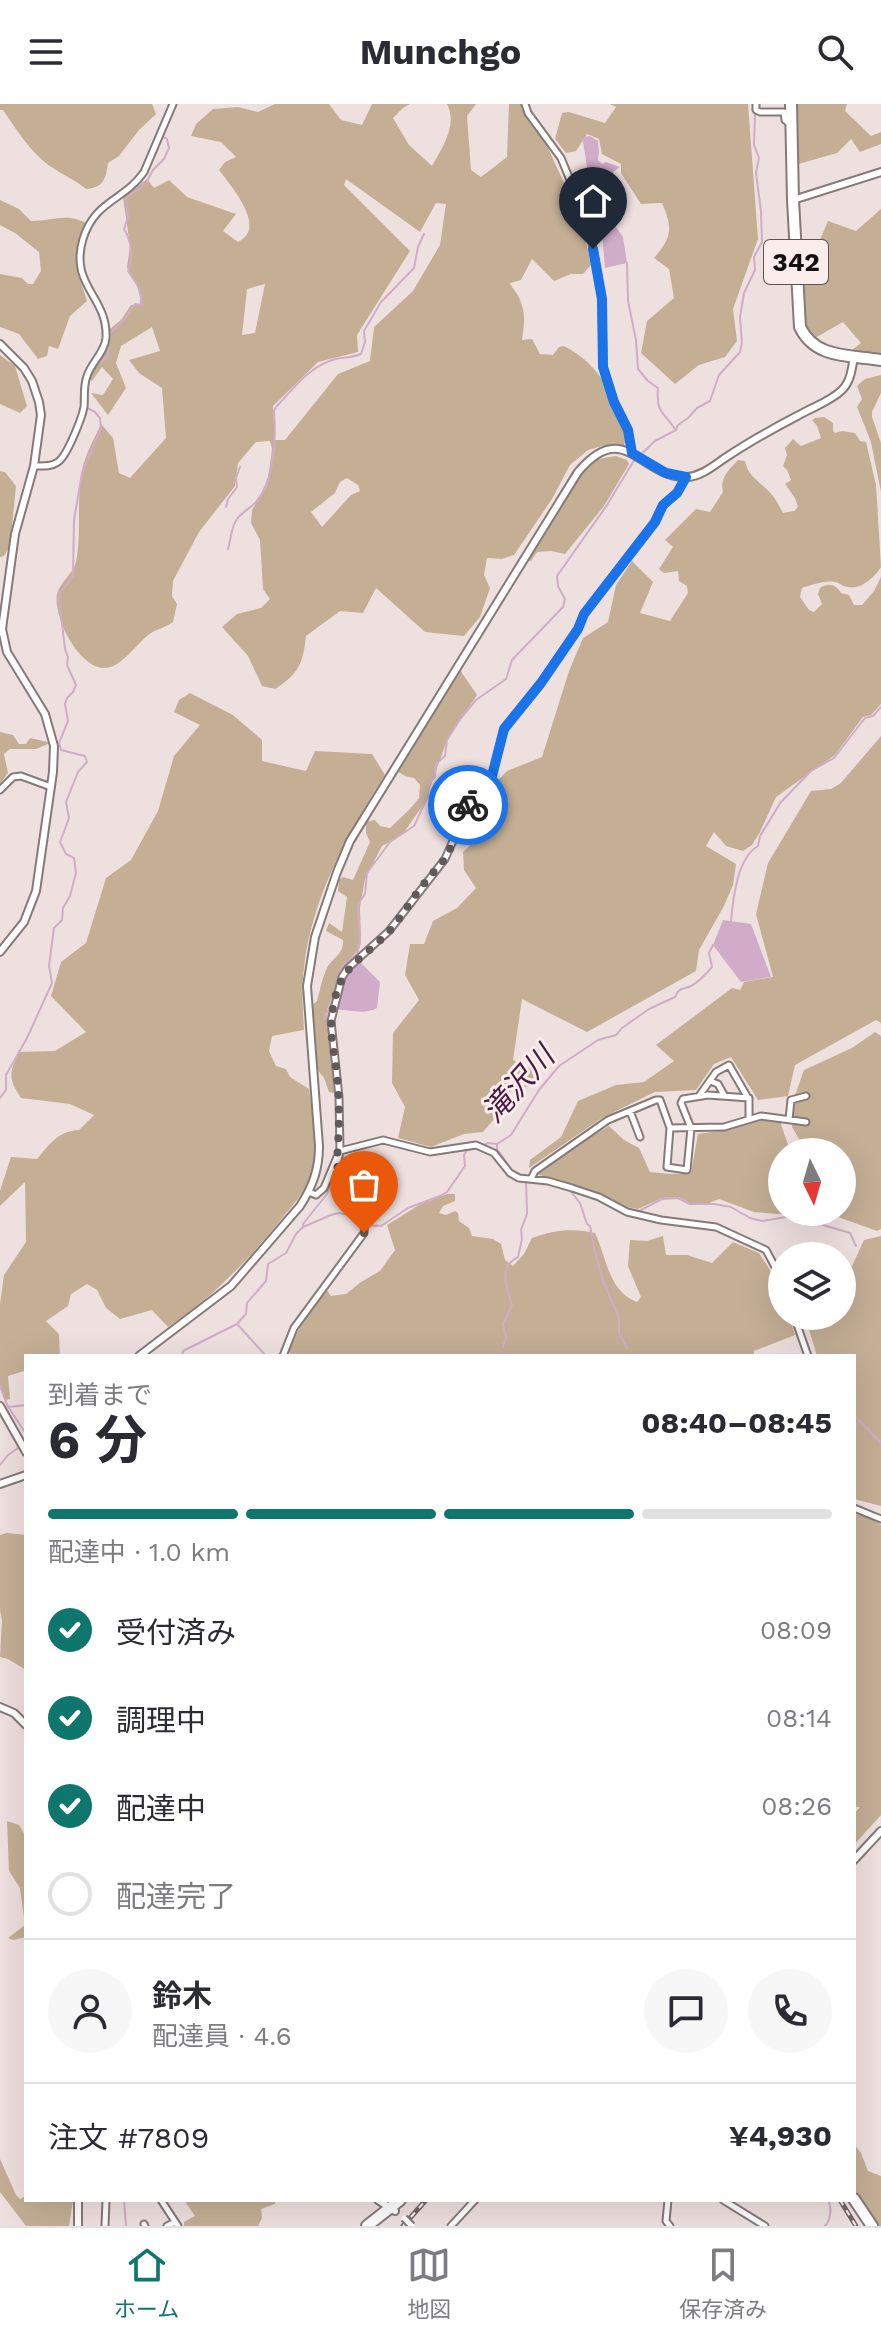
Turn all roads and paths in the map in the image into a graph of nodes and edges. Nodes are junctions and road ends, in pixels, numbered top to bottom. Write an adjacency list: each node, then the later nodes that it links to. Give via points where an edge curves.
1 (173, 104): 12 (street, via 137,182 96,212 88,226 80,263 83,281 102,309 106,341 87,373 84,407 64,457 55,464)
2 (525, 104): 11 (street, via 561,158 589,226 602,299 603,367)
3 (756, 104): 5 (street, via 760,112 784,112)
4 (791, 104): 5 (highway, 342)
5 (791, 124): 7 (highway, 342)
6 (881, 172): 7 (street)
7 (793, 200): 9 (highway, 342, via 800,327 819,349)
8 (0, 344): 12 (street, via 24,368 37,391 40,427)
9 (854, 356): 10 (highway, 342); 13 (street, via 849,379 839,393 702,473)
10 (881, 360)
11 (632, 453): 13 (street, via 666,473); 32 (street, via 600,452 578,472 346,851 315,937 307,986 319,1146)
12 (34, 466): 14 (street)
13 (686, 477): 30 (street, via 504,729 492,776 471,800 445,859 389,931 342,977 331,1021)
14 (2, 607): 15 (street, via 7,652 51,730)
15 (51, 787): 16 (street, via 21,776); 17 (street, via 32,906)
16 (0, 790)
17 (0, 952)
18 (710, 1080): 19 (street); 20 (street); 22 (street, via 729,1065)
19 (698, 1096): 20 (street); 28 (street, via 681,1103)
20 (725, 1096): 22 (street)
21 (806, 1096): 25 (street, via 791,1100)
22 (749, 1098): 24 (street)
23 (630, 1111): 27 (street, via 660,1100); 29 (street); 31 (street, via 608,1120)
24 (749, 1118): 25 (street); 28 (street, via 724,1127)
25 (789, 1119): 26 (street)
26 (806, 1122)
27 (670, 1128): 28 (street); 28 (street, via 667,1167 687,1170)
28 (691, 1128)
29 (640, 1137)
30 (338, 1154): 31 (street, via 383,1140 430,1152 479,1146 500,1158 510,1173); 32 (street, via 324,1188 316,1195); 36 (street, via 339,1174 365,1223 364,1233 294,1328)
31 (531, 1179): 33 (street, via 599,1197 627,1212 716,1227)
32 (309, 1192): 35 (street, via 231,1286)
33 (768, 1254)
34 (799, 1330): 37 (street)
35 (142, 1354)
36 (284, 1354)
37 (807, 1354)
38 (0, 1406): 39 (street)
39 (24, 1448)
40 (24, 1476): 41 (street)
41 (0, 1484)
42 (856, 1509): 43 (street)
43 (881, 1519)
44 (0, 1707): 45 (street)
45 (24, 1723)
46 (881, 1831): 47 (street)
47 (856, 1858)
48 (78, 2202): 57 (street)
49 (106, 2202): 58 (street)
50 (162, 2202): 56 (street)
51 (473, 2202): 63 (street)
52 (668, 2202): 64 (street)
53 (726, 2202): 65 (street)
54 (854, 2202): 66 (highway)
55 (397, 2209): 60 (highway); 61 (highway); 62 (street, bridge)
56 (177, 2224): 59 (street)
57 (78, 2226)
58 (105, 2226)
59 (167, 2226)
60 (367, 2226)
61 (374, 2226)
62 (412, 2226)
63 (451, 2226)
64 (670, 2226)
65 (765, 2226)
66 (869, 2226)

